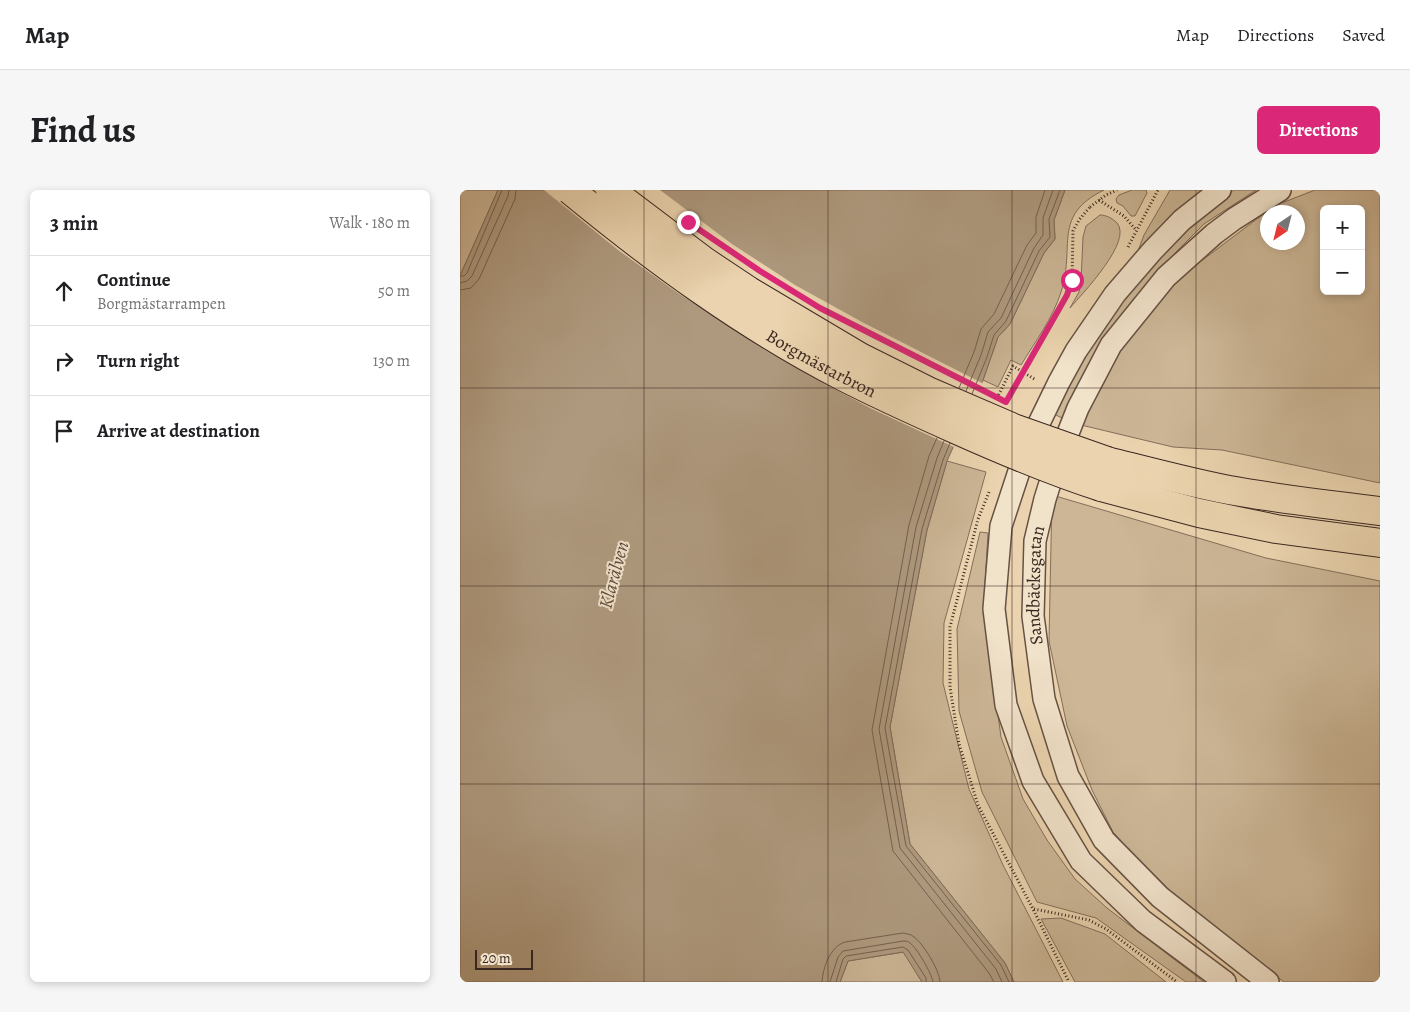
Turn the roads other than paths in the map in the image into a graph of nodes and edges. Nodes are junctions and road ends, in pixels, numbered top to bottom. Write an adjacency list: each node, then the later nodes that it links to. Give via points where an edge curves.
1 (570, 190): 6 (highway, Borgmästarbron, bridge, via 659,261 738,315 844,377 1022,459 1064,476 1199,513 1276,529)
2 (610, 190): 5 (highway, Borgmästarbron, bridge, via 756,296 860,358 1016,429 1107,461 1169,477 1313,504)
3 (1220, 190): 7 (street, Sandbäcksgatan, via 1182,220 1115,294 1059,382 1026,450 1002,526 994,610 1009,714 1033,781 1081,861 1143,921)
4 (1280, 190): 8 (street, Sandbäcksgatan, via 1220,229 1166,277 1112,345 1078,408 1045,499 1035,541 1033,616 1044,699 1068,776 1104,840 1160,897)
5 (1380, 511)
6 (1380, 543)
7 (1225, 982)
8 (1268, 982)

